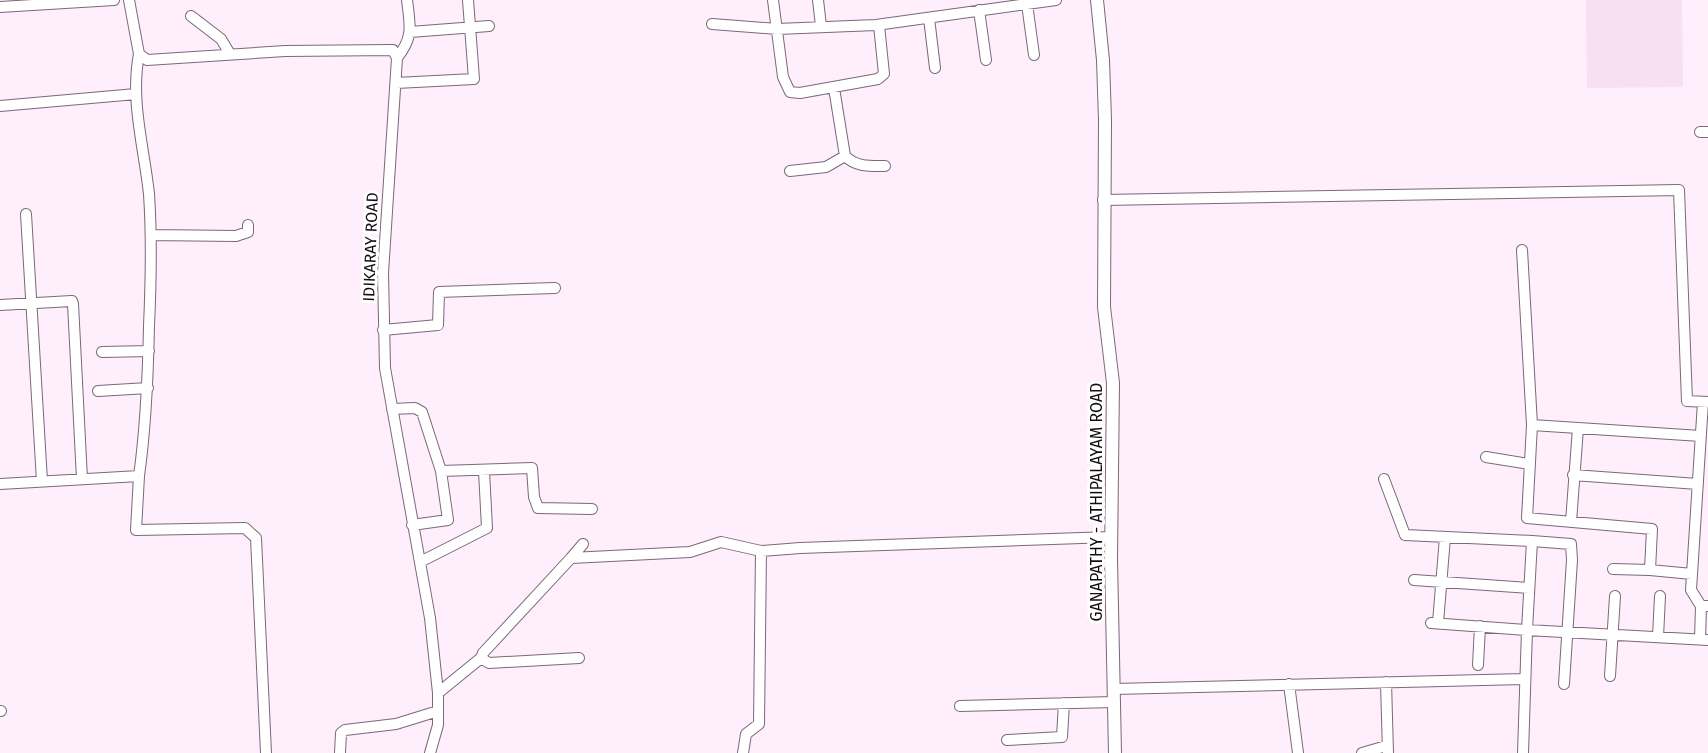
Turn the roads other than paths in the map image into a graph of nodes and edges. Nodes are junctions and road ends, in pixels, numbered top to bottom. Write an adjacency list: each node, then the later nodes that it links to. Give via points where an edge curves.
1 (114, 0): 10 (street)
2 (129, 0): 21 (street)
3 (407, 0): 20 (street)
4 (468, 0): 18 (street)
5 (773, 0): 19 (street)
6 (818, 0): 17 (street)
7 (1056, 0): 9 (street)
8 (1097, 0): 34 (main road, GANAPATHY - ATHIPALAYAM ROAD, via 1103,60)
9 (1027, 4): 11 (street); 23 (street)
10 (0, 7)
11 (979, 10): 13 (street); 25 (street)
12 (190, 16): 22 (street, via 221,39)
13 (929, 18): 15 (street); 26 (street)
14 (712, 24): 19 (street)
15 (879, 25): 17 (street); 28 (street, via 884,74 872,81)
16 (489, 26): 18 (street)
17 (821, 26): 19 (street)
18 (470, 28): 20 (street); 27 (street, via 474,79)
19 (777, 29): 28 (street, via 783,77 790,92)
20 (410, 32): 24 (street, via 407,46)
21 (139, 54): 22 (street, via 147,60); 29 (street)
22 (230, 54): 24 (street, via 393,50)
23 (1034, 55)
24 (398, 58): 27 (street, IDIKARAY ROAD)
25 (986, 60)
26 (935, 68)
27 (396, 82): 42 (street, IDIKARAY ROAD, via 386,202)
28 (834, 88): 31 (street)
29 (135, 94): 30 (street); 37 (street)
30 (0, 106)
31 (845, 156): 32 (street, via 862,166); 33 (street, via 826,167)
32 (885, 166)
33 (790, 171)
34 (1103, 200): 47 (street, via 1679,190 1687,401); 66 (main road, GANAPATHY - ATHIPALAYAM ROAD, via 1104,307 1113,383)
35 (26, 214): 40 (street)
36 (248, 225): 37 (street, via 248,232 236,236)
37 (150, 235): 43 (street)
38 (1522, 250): 49 (street)
39 (555, 288): 42 (street, via 439,292 438,326)
40 (30, 303): 41 (street); 58 (street, via 73,304); 60 (street)
41 (0, 304)
42 (383, 330): 48 (street, IDIKARAY ROAD)
43 (149, 351): 44 (street); 45 (street)
44 (102, 352)
45 (148, 388): 46 (street); 57 (street)
46 (98, 391)
47 (1705, 402): 51 (street)
48 (392, 409): 54 (street, via 415,408 422,412); 65 (street, IDIKARAY ROAD)
49 (1532, 425): 50 (street); 53 (street)
50 (1578, 429): 51 (street); 56 (street)
51 (1701, 436): 62 (street)
52 (1486, 457): 53 (street)
53 (1529, 464): 64 (street, via 1527,518)
54 (441, 471): 55 (street); 65 (street, via 448,520)
55 (484, 471): 63 (street, via 532,468 538,508); 72 (street, via 487,528)
56 (1573, 475): 62 (street); 64 (street)
57 (139, 476): 58 (street); 104 (street, via 136,530 245,528 256,538)
58 (82, 479): 60 (street)
59 (1384, 479): 67 (street, via 1405,535)
60 (42, 481): 61 (street)
61 (0, 484)
62 (1698, 484): 75 (street)
63 (592, 509)
64 (1571, 522): 74 (street, via 1652,529)
65 (412, 525): 72 (street, IDIKARAY ROAD)
66 (1112, 537): 70 (street); 96 (main road, GANAPATHY - ATHIPALAYAM ROAD)
67 (1445, 537): 68 (street); 77 (street)
68 (1532, 541): 78 (street); 84 (street, via 1571,544)
69 (583, 544): 71 (street)
70 (760, 551): 71 (street, via 721,542 690,552); 107 (street, via 759,724 746,734)
71 (571, 558): 88 (street)
72 (420, 562): 97 (street, IDIKARAY ROAD)
73 (1613, 568): 74 (street)
74 (1650, 570): 75 (street)
75 (1692, 574): 81 (street, via 1691,590)
76 (1414, 580): 77 (street)
77 (1442, 582): 78 (street); 82 (street, via 1435,623)
78 (1529, 588): 83 (street)
79 (1615, 596): 85 (street)
80 (1660, 596): 86 (street)
81 (1704, 606): 87 (street)
82 (1480, 626): 83 (street); 90 (street)
83 (1527, 630): 84 (street); 92 (street)
84 (1569, 632): 85 (street); 95 (street)
85 (1612, 634): 86 (street); 91 (street)
86 (1658, 637): 87 (street)
87 (1704, 640)
88 (481, 658): 89 (street, via 489,663); 97 (street)
89 (579, 658)
90 (1478, 665)
91 (1610, 676)
92 (1524, 679): 93 (street); 111 (street)
93 (1386, 682): 94 (street); 103 (street)
94 (1289, 684): 96 (street); 109 (street)
95 (1564, 684)
96 (1113, 689): 98 (main road, GANAPATHY - ATHIPALAYAM ROAD)
97 (438, 693): 101 (street, IDIKARAY ROAD)
98 (1114, 702): 99 (street); 108 (main road, GANAPATHY - ATHIPALAYAM ROAD)
99 (1064, 703): 100 (street); 102 (street, via 1062,737)
100 (960, 706)
101 (438, 711): 105 (street, via 396,724 345,730 341,732); 106 (street, IDIKARAY ROAD)
102 (1008, 740)
103 (1387, 749): 110 (street)
104 (266, 753)
105 (340, 753)
106 (430, 753)
107 (743, 753)
108 (1115, 753)
109 (1298, 753)
110 (1362, 753)
111 (1523, 753)

